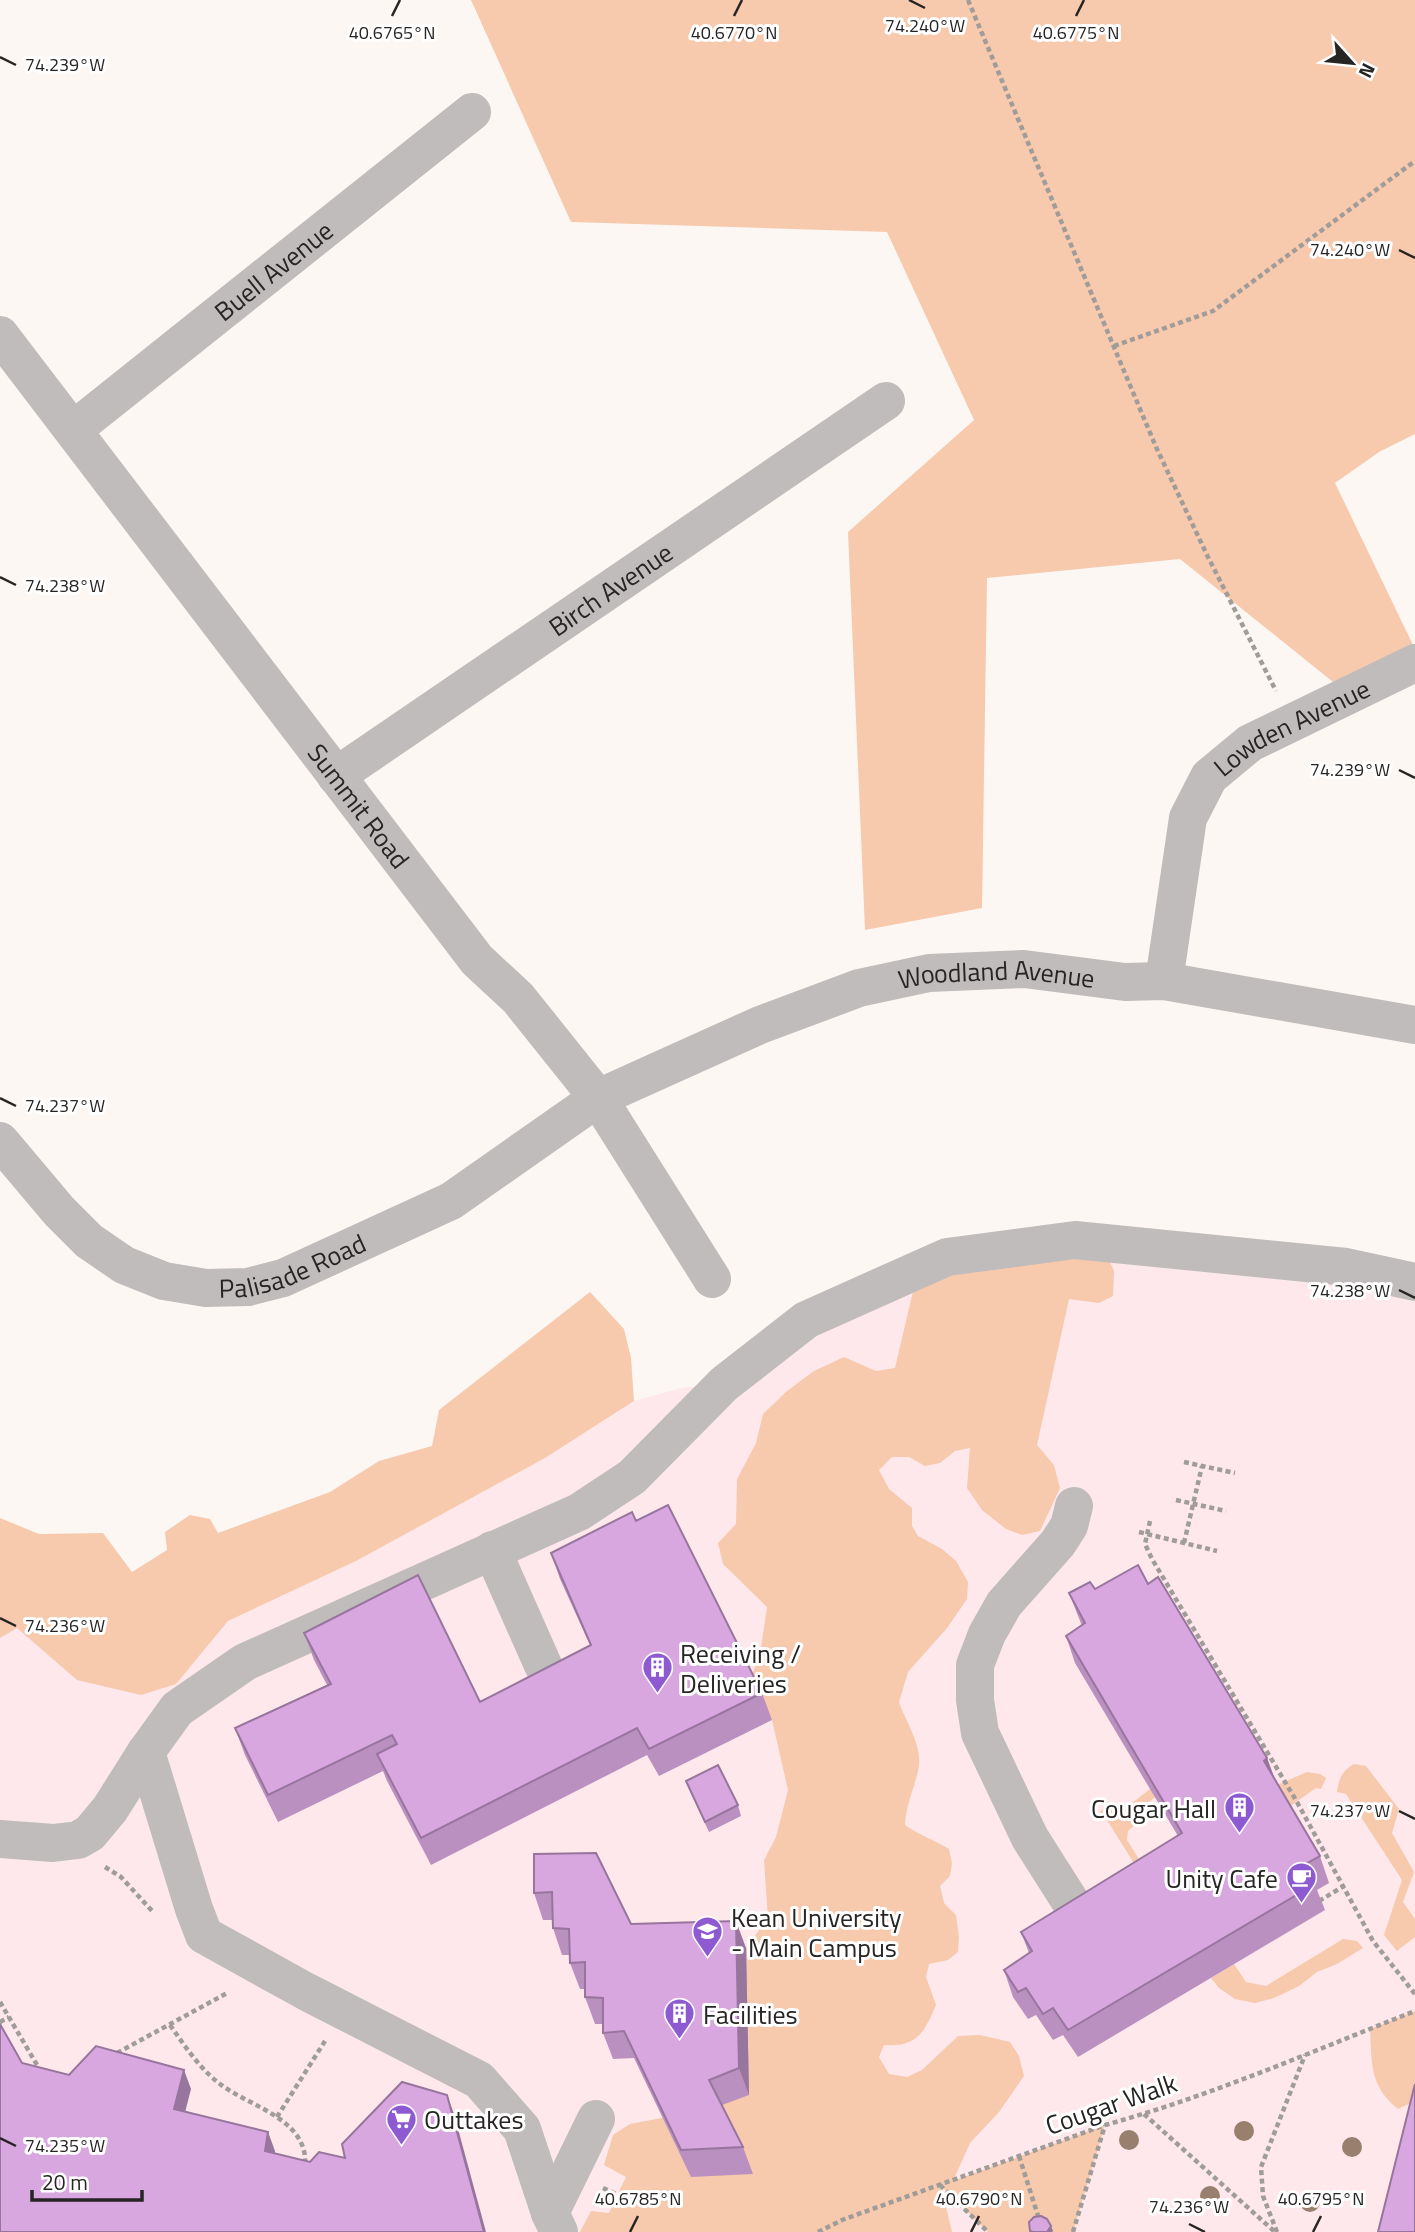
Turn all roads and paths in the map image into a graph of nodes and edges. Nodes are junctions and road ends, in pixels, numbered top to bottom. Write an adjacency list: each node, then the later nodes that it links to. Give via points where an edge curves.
1 (968, 0): 5 (path)
2 (471, 112): 7 (street, Buell Avenue)
3 (1415, 161): 5 (path, via 1213,311)
4 (0, 335): 7 (street, Summit Road)
5 (1114, 346): 9 (path, via 1206,555)
6 (886, 401): 10 (street, Birch Avenue)
7 (73, 430): 10 (street, Summit Road)
8 (1415, 663): 9 (street, Lowden Avenue)
9 (1292, 723): 11 (street, Lowden Avenue, via 1251,743 1209,777 1188,818)
10 (336, 776): 13 (street, Summit Road, via 477,960 518,998)
11 (1164, 981): 12 (street, Woodland Avenue); 13 (street, Woodland Avenue, via 1125,982 1024,970 929,973 859,988 772,1020)
12 (1415, 1025)
13 (598, 1098): 14 (street, Palisade Road, via 450,1201 283,1278 248,1287 195,1287 124,1265 89,1241); 15 (street, Summit Road)
14 (0, 1142)
15 (712, 1279)
16 (1415, 1282): 28 (street, via 1346,1267 1075,1240 947,1257 806,1320 724,1384 632,1477 579,1512)
17 (1184, 1462): 18 (path)
18 (1202, 1466): 19 (path); 21 (path)
19 (1234, 1473)
20 (1176, 1500): 21 (path)
21 (1193, 1503): 23 (path); 27 (path)
22 (1074, 1506): 34 (street, via 1058,1543 1003,1604 975,1665 979,1733 1030,1838)
23 (1226, 1511)
24 (1150, 1521): 26 (path)
25 (1139, 1532): 26 (path)
26 (1147, 1534): 27 (path); 33 (path, via 1145,1544 1152,1559)
27 (1184, 1543): 29 (path)
28 (492, 1550): 30 (street); 31 (street, via 245,1662 177,1709)
29 (1217, 1551)
30 (543, 1665)
31 (146, 1752): 32 (street, via 90,1833 78,1840 53,1843); 54 (street, via 204,1935 479,2080 522,2129)
32 (0, 1839)
33 (1344, 1886): 35 (path); 37 (path, via 1373,1941)
34 (1070, 1901)
35 (1319, 1901)
36 (237, 1987): 42 (path)
37 (1415, 1994)
38 (0, 2002): 40 (path)
39 (1415, 2011): 44 (path, Cougar Walk)
40 (9, 2017): 41 (path); 46 (path)
41 (0, 2022)
42 (170, 2025): 45 (path); 48 (path, via 212,2078)
43 (330, 2032): 48 (path)
44 (1305, 2054): 47 (path, Cougar Walk); 59 (path, via 1261,2167 1263,2196)
45 (109, 2058)
46 (47, 2079)
47 (1144, 2114): 50 (path, Cougar Walk); 59 (path)
48 (277, 2117): 52 (path, via 289,2125 304,2148)
49 (596, 2119): 54 (street)
50 (1105, 2124): 51 (path, Cougar Walk); 58 (path)
51 (1019, 2156): 53 (path, Cougar Walk); 55 (path)
52 (303, 2178)
53 (940, 2185): 56 (path, Cougar Walk); 57 (path)
54 (554, 2222)
55 (1040, 2222)
56 (818, 2232)
57 (988, 2232)
58 (1073, 2232)
59 (1276, 2232)

